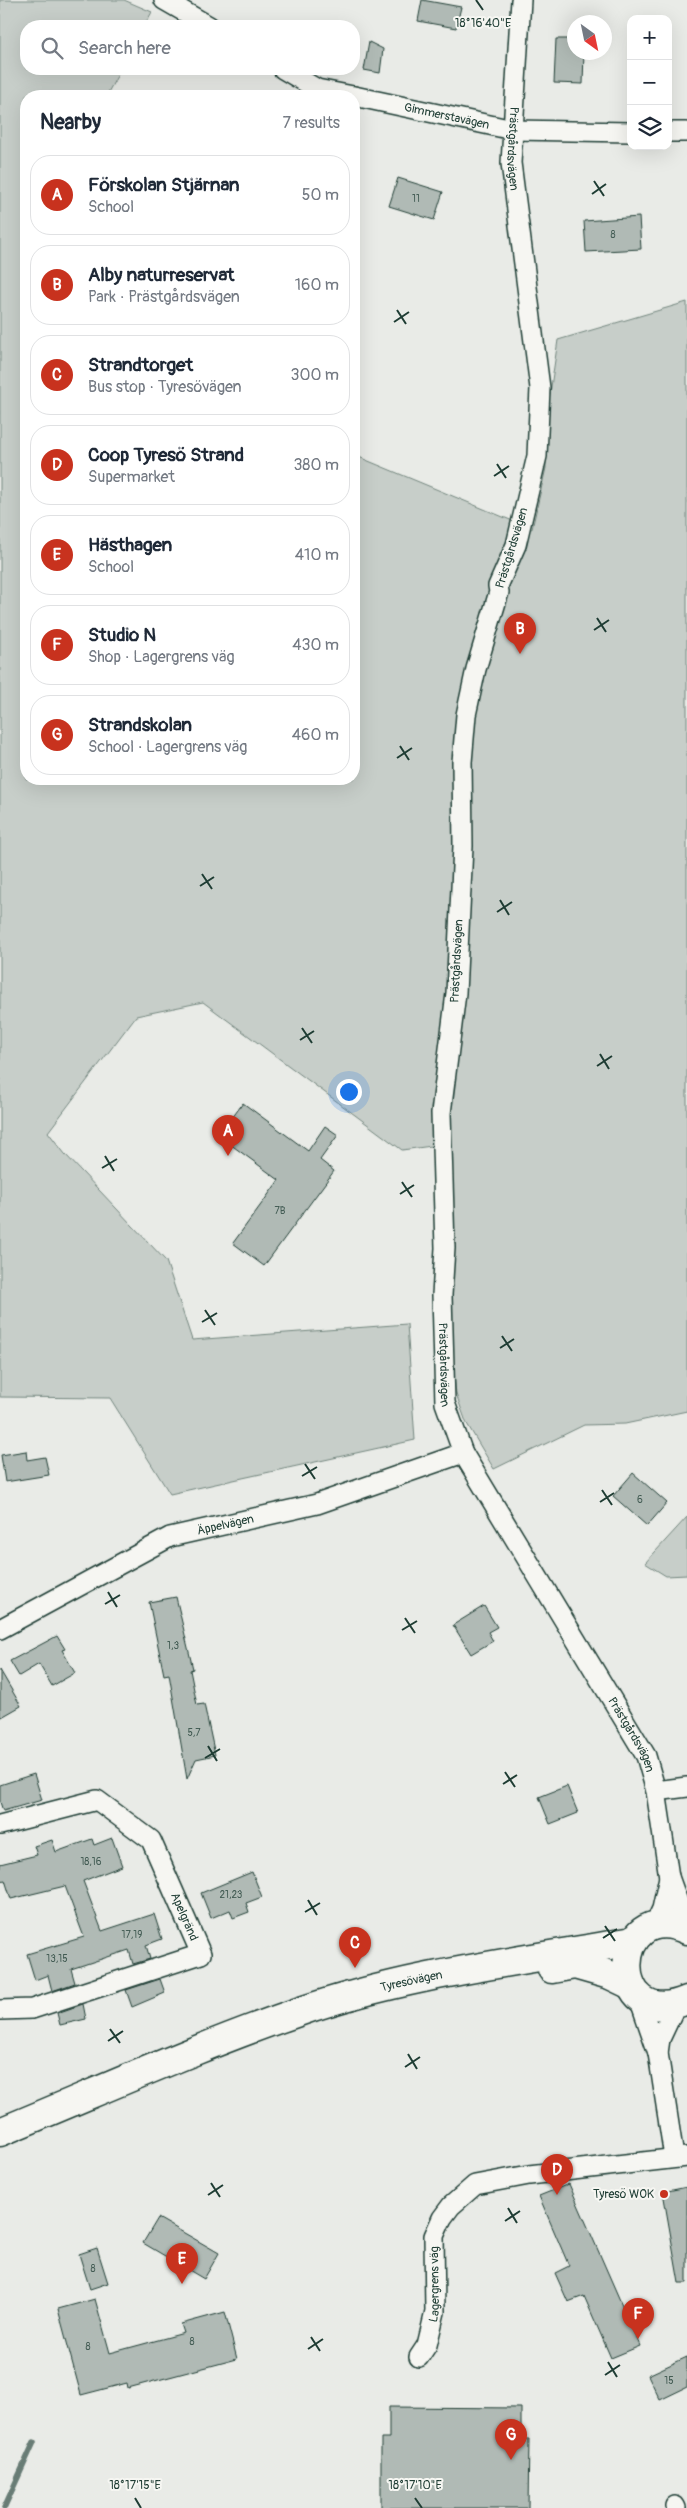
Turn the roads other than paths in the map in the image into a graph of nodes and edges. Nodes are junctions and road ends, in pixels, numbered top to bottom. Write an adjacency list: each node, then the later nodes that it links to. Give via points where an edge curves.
1 (164, 0): 3 (street)
2 (521, 0): 7 (street, Prästgårdsvägen)
3 (199, 20)
4 (294, 75): 5 (street, Gimmerstavägen)
5 (326, 90)
6 (360, 97): 7 (street, Gimmerstavägen)
7 (513, 130): 8 (street, Gimmerstavägen); 11 (street, Prästgårdsvägen, via 511,163 540,388 537,456 516,545 498,586 499,592 476,669 466,715 462,762 463,846 456,993 441,1113 445,1403)
8 (627, 132)
9 (672, 132): 10 (street)
10 (687, 132)
11 (463, 1453): 12 (street, Äppelvägen, via 317,1504 170,1538); 14 (street, Prästgårdsvägen, via 646,1756)
12 (0, 1629)
13 (687, 1788): 14 (street)
14 (656, 1791): 16 (street, Prästgårdsvägen)
15 (0, 1825): 21 (street, Apelgränd, via 97,1800 150,1840 201,1954 32,2010)
16 (669, 1877): 17 (street, Prästgårdsvägen); 18 (street, Prästgårdsvägen, via 662,1910)
17 (687, 1929): 18 (main road, Tyresövägen, via 666,1924)
18 (644, 1934): 19 (main road, via 626,1958 626,1971); 22 (main road, Tyresövägen, via 412,1981 302,2010)
19 (634, 1990): 20 (main road, Tyresövägen, via 652,2003 664,2006); 22 (main road, Tyresövägen, via 610,1975 575,1965 416,1994); 23 (street, Lagergrens väg)
20 (682, 2002): 23 (street, Lagergrens väg, via 660,2039)
21 (0, 2010)
22 (197, 2051): 24 (main road, Tyresövägen)
23 (658, 2053): 25 (street, Lagergrens väg)
24 (0, 2132)
25 (681, 2157): 26 (street, Lagergrens väg, via 475,2185 442,2218 434,2236 435,2312 427,2345)
26 (419, 2357)

